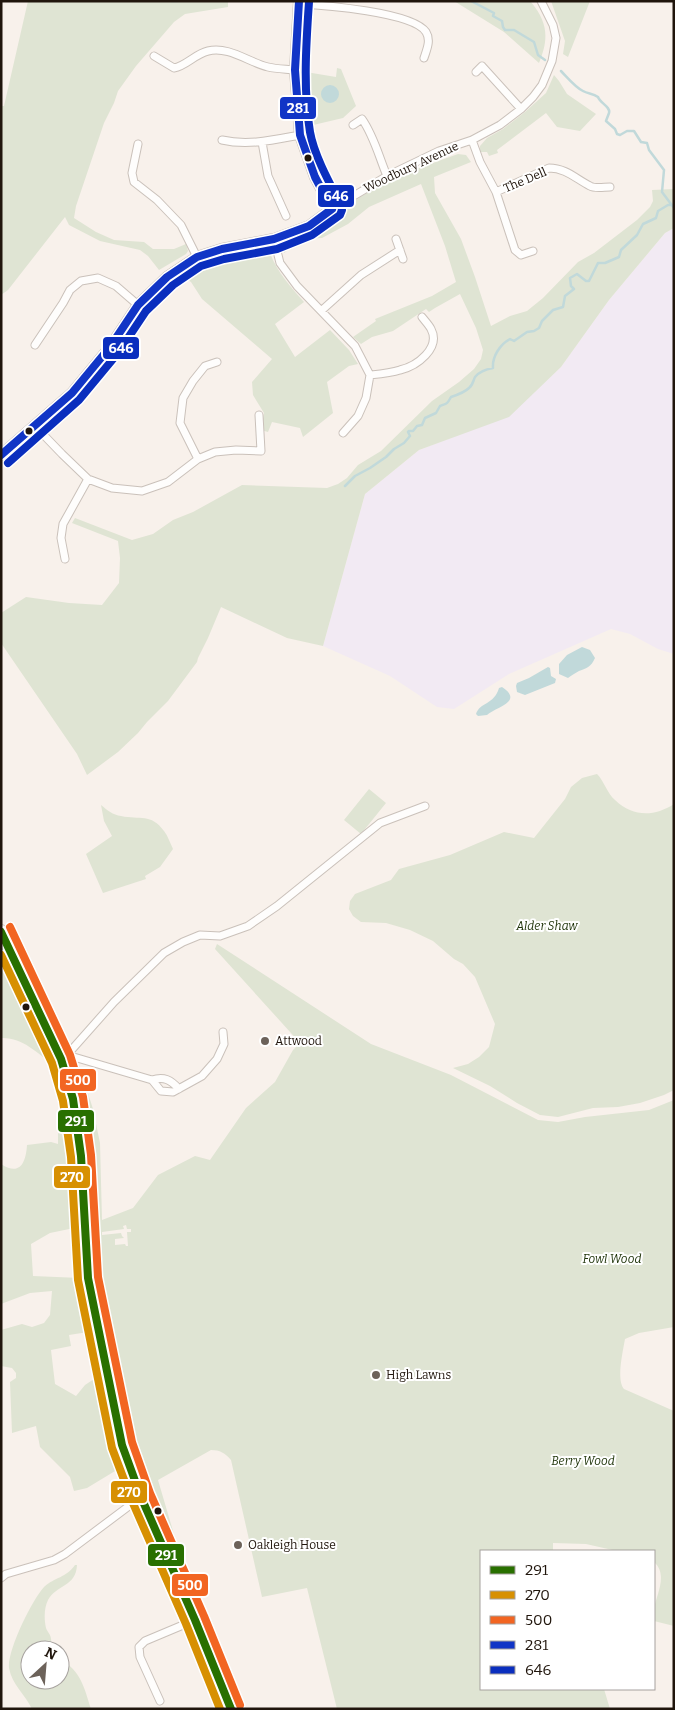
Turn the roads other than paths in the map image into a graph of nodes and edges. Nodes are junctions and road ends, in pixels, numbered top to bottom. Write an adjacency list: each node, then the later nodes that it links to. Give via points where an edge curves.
1 (542, 1): 7 (street, Woodbury Avenue, via 556,38 552,61 542,85)
2 (299, 3): 4 (street, via 356,9 411,21 426,31 429,41); 5 (street)
3 (154, 56): 5 (street, via 174,68 196,55 220,50 269,68)
4 (424, 58)
5 (295, 70): 9 (street)
6 (476, 72): 7 (street, via 482,66)
7 (521, 110): 11 (street, Woodbury Avenue)
8 (352, 125): 14 (street, via 362,119)
9 (300, 135): 12 (street); 17 (street, via 315,177)
10 (222, 140): 12 (street)
11 (472, 140): 14 (street, Woodbury Avenue, via 439,151); 16 (street, The Dell)
12 (262, 142): 18 (street, via 268,176)
13 (138, 144): 23 (street, via 132,173 134,182 181,225)
14 (387, 176): 17 (street, Woodbury Avenue)
15 (610, 187): 16 (street, The Dell, via 592,187 571,174 549,168)
16 (496, 192): 22 (street, The Dell, via 515,250 521,255)
17 (332, 208): 19 (street, Woodbury Avenue, via 308,226)
18 (286, 216)
19 (274, 239): 23 (street, Woodbury Avenue, via 222,248); 26 (street, via 280,263)
20 (396, 239): 21 (street)
21 (400, 250): 24 (street); 26 (street, via 361,275)
22 (533, 251)
23 (197, 257): 25 (street, Woodbury Avenue, via 167,277)
24 (403, 259)
25 (138, 305): 28 (street, via 116,286 98,278 82,281 70,290); 32 (street, Woodbury Avenue, via 110,348 72,393)
26 (321, 311): 30 (street, via 355,346)
27 (422, 317): 30 (street, via 434,336 430,350 416,364 402,370)
28 (35, 345)
29 (217, 362): 35 (street, via 205,366 183,398 180,423)
30 (370, 375): 33 (street, via 366,398 358,416)
31 (259, 415): 35 (street, via 261,451 215,452)
32 (36, 426): 34 (street, Woodbury Avenue); 36 (street)
33 (343, 433)
34 (2, 452)
35 (198, 459): 36 (street, via 168,482 142,491 112,488)
36 (88, 479): 37 (street, via 63,524 61,538)
37 (65, 559)
38 (425, 806): 41 (street, via 380,823 248,926 220,936 200,935 164,953)
39 (1, 931): 41 (highway)
40 (223, 1032): 43 (street, via 224,1044 217,1059 202,1076)
41 (64, 1057): 42 (street); 44 (highway, via 76,1118 88,1278 122,1446)
42 (152, 1080): 43 (street, via 168,1079); 43 (street, via 161,1091 173,1092)
43 (179, 1088)
44 (141, 1497): 45 (street, via 65,1554); 46 (highway)
45 (1, 1578)
46 (195, 1620): 47 (street, via 145,1640 140,1647 140,1657); 48 (highway)
47 (160, 1701)
48 (231, 1709)

